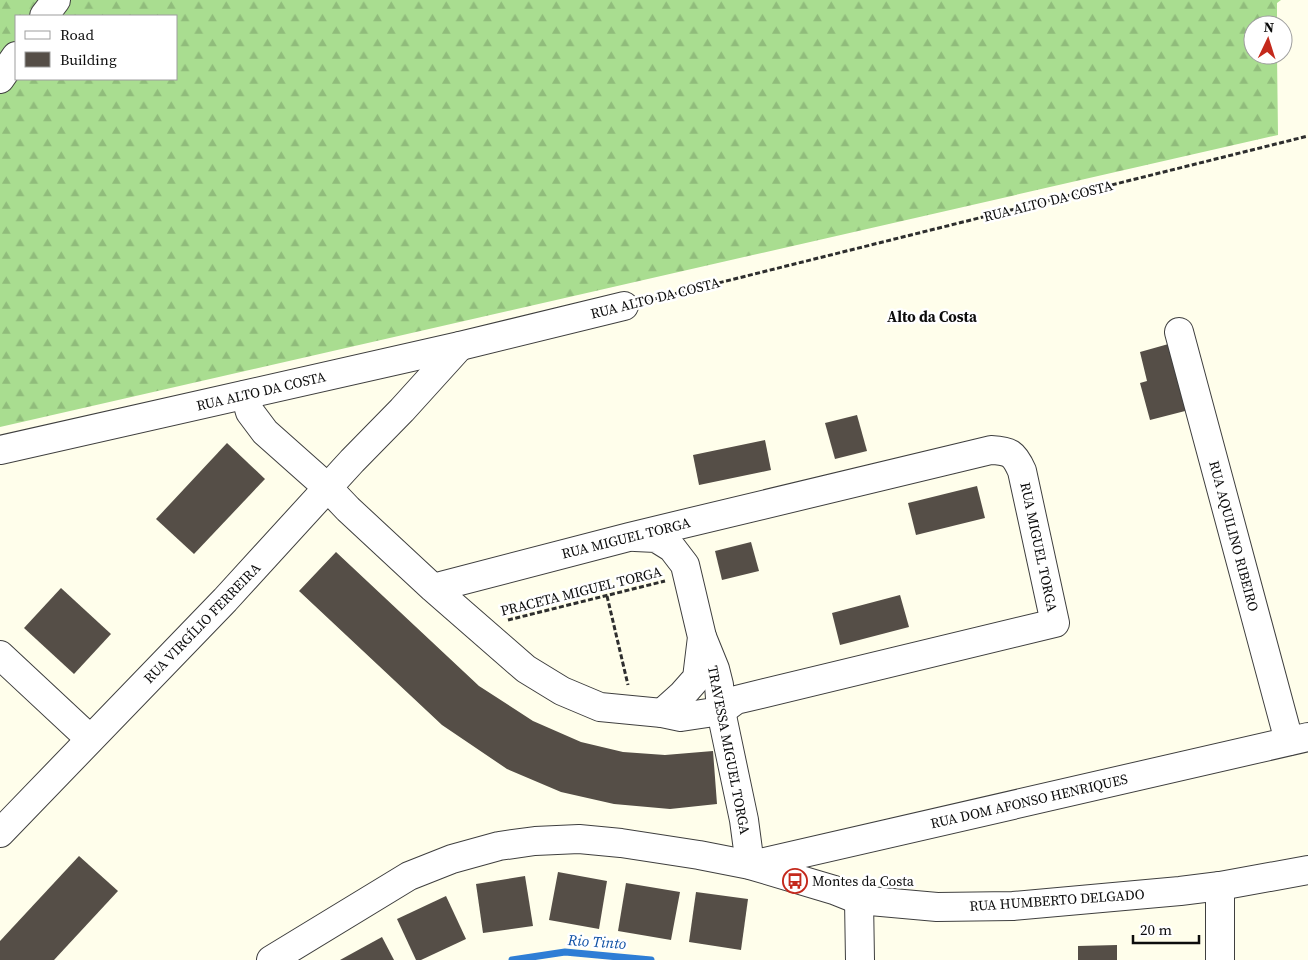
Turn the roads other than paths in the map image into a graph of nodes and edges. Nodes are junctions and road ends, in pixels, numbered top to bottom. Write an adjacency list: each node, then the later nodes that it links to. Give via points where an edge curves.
1 (56, 0): 2 (street)
2 (45, 15)
3 (15, 57): 4 (street)
4 (0, 79)
5 (624, 306): 7 (street, RUA ALTO DA COSTA)
6 (1180, 332): 22 (street, RUA AQUILINO RIBEIRO)
7 (460, 346): 8 (street, RUA ALTO DA COSTA); 10 (street, RUA VIRGÍLIO FERREIRA)
8 (380, 363): 9 (street, RUA ALTO DA COSTA); 10 (street, via 395,374 402,392)
9 (245, 395): 11 (street, RUA ALTO DA COSTA); 12 (street, RUA MIGUEL TORGA, via 250,412 265,432)
10 (402, 410): 12 (street, RUA VIRGÍLIO FERREIRA)
11 (0, 450)
12 (328, 488): 16 (street, RUA MIGUEL TORGA); 21 (street, RUA VIRGÍLIO FERREIRA)
13 (703, 519): 14 (street, RUA MIGUEL TORGA); 15 (street, TRAVESSA MIGUEL TORGA, via 690,532); 19 (street, RUA MIGUEL TORGA, via 991,450 1007,451 1016,458 1022,471 1055,623 736,700)
14 (629, 537): 15 (street, TRAVESSA MIGUEL TORGA, via 656,538 672,548); 16 (street, RUA MIGUEL TORGA)
15 (678, 573): 17 (street, TRAVESSA MIGUEL TORGA)
16 (433, 588): 20 (street, RUA MIGUEL TORGA, via 526,669 562,691 600,707)
17 (702, 637): 19 (street, TRAVESSA MIGUEL TORGA, via 715,668); 20 (street, TRAVESSA MIGUEL TORGA, via 696,678)
18 (0, 655): 21 (street)
19 (721, 711): 20 (street, RUA MIGUEL TORGA, via 681,717); 24 (street, TRAVESSA MIGUEL TORGA)
20 (662, 713)
21 (90, 739): 23 (street, RUA VIRGÍLIO FERREIRA)
22 (1299, 739): 24 (street, RUA DOM AFONSO HENRIQUES)
23 (0, 833)
24 (750, 865): 27 (street, RUA HUMBERTO DELGADO); 28 (street, RUA HUMBERTO DELGADO, via 579,839 499,846 452,859 409,876)
25 (1308, 870): 26 (street, RUA HUMBERTO DELGADO)
26 (1220, 886): 27 (street, RUA HUMBERTO DELGADO, via 1014,906 937,908); 30 (street)
27 (859, 900): 29 (street)
28 (271, 960)
29 (860, 960)
30 (1220, 960)

